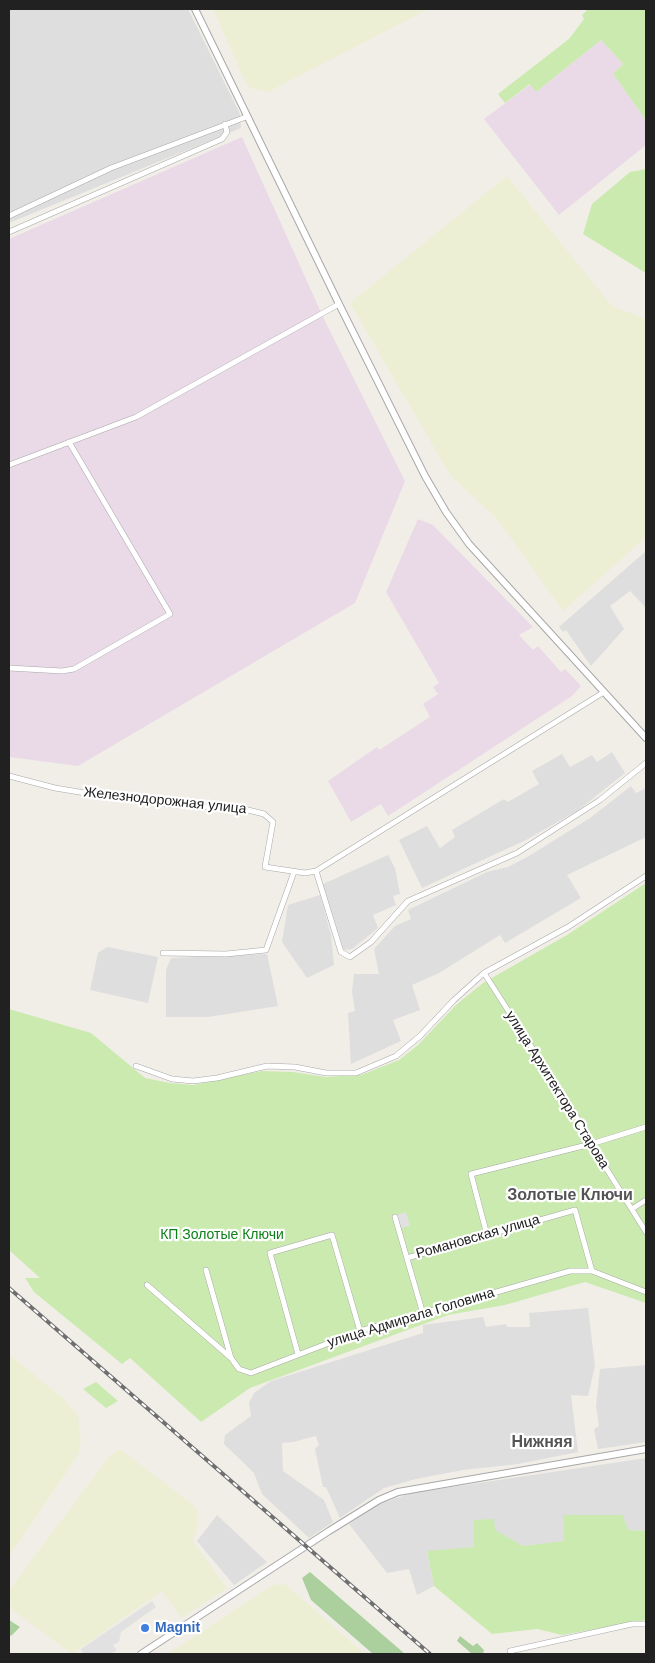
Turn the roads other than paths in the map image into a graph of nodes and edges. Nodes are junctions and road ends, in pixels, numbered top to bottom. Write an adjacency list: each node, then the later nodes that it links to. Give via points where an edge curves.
1 (195, 9): 2 (street)
2 (246, 116): 3 (street); 6 (street)
3 (225, 124): 4 (street, via 111,168); 5 (street, via 227,132 222,139)
4 (9, 216)
5 (9, 232)
6 (339, 304): 7 (street, via 136,417); 10 (street, via 446,512 469,544)
7 (70, 442): 8 (street); 9 (street, via 170,614 74,669)
8 (9, 465)
9 (9, 668)
10 (604, 692): 11 (street); 14 (street)
11 (646, 738)
12 (646, 763): 14 (street, via 600,800 517,853 408,901 371,942 350,957 341,952)
13 (9, 776): 15 (street, Железнодорожная улица, via 109,797 244,809 264,814 273,822 265,867)
14 (316, 870): 15 (street)
15 (294, 872): 17 (street, via 266,950 226,954)
16 (646, 876): 18 (street, via 568,927)
17 (163, 953)
18 (484, 973): 19 (street, via 396,1056 356,1073 267,1066 193,1081 172,1079); 21 (street, улица Архитектора Старова)
19 (136, 1066)
20 (646, 1127): 21 (street)
21 (591, 1144): 23 (street, улица Архитектора Старова); 26 (street, via 471,1174)
22 (646, 1200): 23 (street)
23 (632, 1209): 25 (street, улица Архитектора Старова)
24 (394, 1216): 27 (street)
25 (646, 1232)
26 (487, 1235): 27 (street, Романовская улица); 29 (street, Романовская улица, via 575,1210)
27 (407, 1258): 32 (street)
28 (206, 1270): 35 (street)
29 (592, 1271): 31 (street, улица Адмирала Головина); 32 (street, улица Адмирала Головина, via 570,1271)
30 (148, 1285): 35 (street, улица Адмирала Головина)
31 (646, 1292)
32 (423, 1314): 33 (street, улица Адмирала Головина)
33 (360, 1331): 34 (street, улица Адмирала Головина); 34 (street, via 332,1235 270,1253)
34 (298, 1354): 35 (street, улица Адмирала Головина, via 250,1372 239,1369)
35 (231, 1358)
36 (646, 1449): 39 (street, via 398,1492 329,1531)
37 (646, 1624): 38 (street, via 632,1624)
38 (510, 1651)
39 (141, 1654)

